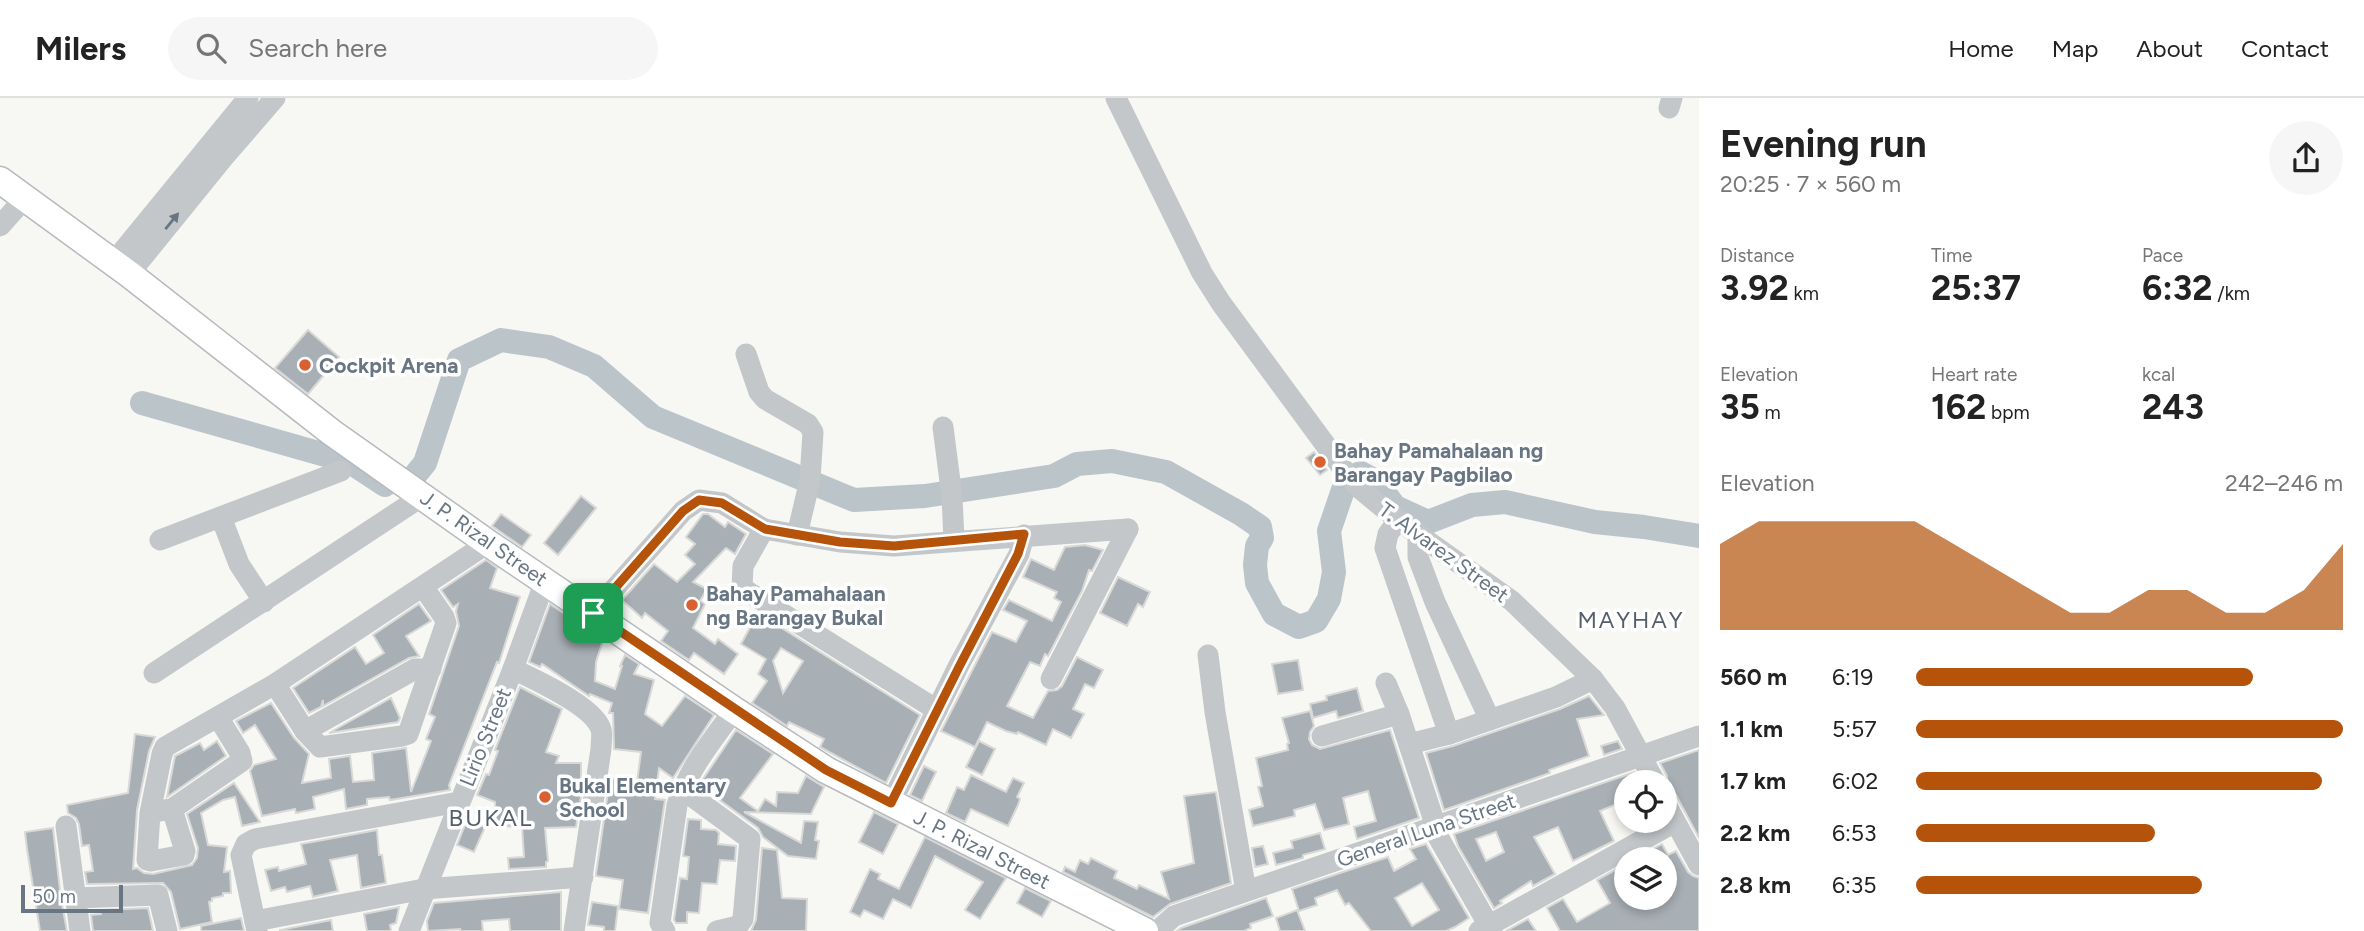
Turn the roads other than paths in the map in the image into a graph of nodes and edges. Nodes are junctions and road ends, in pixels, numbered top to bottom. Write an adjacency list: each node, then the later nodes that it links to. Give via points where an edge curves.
1 (248, 98): 4 (street)
2 (275, 98): 4 (street)
3 (1116, 98): 14 (street, T. Alvarez Street, via 1214,293 1343,470)
4 (217, 151): 8 (street)
5 (0, 180): 6 (main road, J. P. Rizal Street)
6 (25, 198): 7 (street); 8 (main road, J. P. Rizal Street)
7 (0, 226)
8 (121, 269): 12 (main road, J. P. Rizal Street, via 331,432)
9 (746, 355): 16 (street, via 765,399 808,424 813,432 809,484)
10 (943, 427): 20 (street)
11 (341, 471): 13 (street)
12 (424, 495): 21 (main road, J. P. Rizal Street); 24 (street)
13 (221, 517): 19 (street); 24 (street, via 239,564)
14 (1398, 520): 18 (street, T. Alvarez Street); 40 (street, via 1385,548)
15 (765, 529): 16 (street); 25 (street, via 722,503 699,500 683,511); 35 (street, via 743,566 742,588)
16 (797, 534): 20 (street, via 894,546)
17 (1024, 534): 20 (street); 30 (street, via 1128,529); 35 (street)
18 (1418, 535): 31 (street, T. Alvarez Street, via 1512,601); 38 (street, via 1418,557 1435,602)
19 (160, 540)
20 (954, 540)
21 (488, 543): 22 (main road, J. P. Rizal Street); 23 (street)
22 (545, 581): 25 (main road, J. P. Rizal Street); 28 (street, Lirio Street)
23 (424, 587): 27 (street, via 446,623); 33 (street)
24 (264, 602): 29 (street)
25 (593, 613): 34 (main road, J. P. Rizal Street)
26 (1208, 654): 58 (street)
27 (431, 669): 39 (street, via 415,669); 39 (street, via 408,734 325,747)
28 (513, 669): 47 (street, Lirio Street); 56 (street, via 588,711 601,727)
29 (154, 673)
30 (1051, 679)
31 (1593, 679): 38 (street); 44 (street, T. Alvarez Street)
32 (1387, 683): 36 (street)
33 (275, 684): 37 (street); 39 (street)
34 (734, 710): 46 (street); 48 (main road, J. P. Rizal Street, via 826,770)
35 (937, 710): 48 (street)
36 (1399, 714): 41 (street); 43 (street)
37 (218, 717): 49 (street, via 242,761); 50 (street, via 165,747)
38 (1490, 720): 40 (street)
39 (305, 731)
40 (1449, 734): 43 (street)
41 (1322, 736)
42 (1699, 736): 44 (street, General Luna Street)
43 (1409, 744): 53 (street)
44 (1642, 756): 45 (street, T. Alvarez Street); 53 (street, General Luna Street)
45 (1649, 770)
46 (682, 789): 66 (street, via 660,923); 67 (street, via 750,839 743,919 738,926)
47 (459, 802): 57 (street, Lirio Street); 60 (street, via 246,844 241,855)
48 (891, 803): 68 (main road, J. P. Rizal Street)
49 (172, 809): 50 (street); 50 (street, via 184,855 151,861 146,856)
50 (150, 813)
51 (66, 826): 59 (street)
52 (1677, 826): 55 (street)
53 (1434, 828): 58 (street, General Luna Street); 61 (street)
54 (1656, 833): 61 (street)
55 (1699, 865)
56 (583, 877): 57 (street); 65 (street)
57 (424, 888): 60 (street); 64 (street, Lirio Street)
58 (1246, 891): 69 (street, General Luna Street, via 1174,916)
59 (74, 898): 62 (street); 63 (street, via 158,895)
60 (256, 926)
61 (1486, 929)
62 (80, 931)
63 (167, 931)
64 (409, 931)
65 (574, 931)
66 (665, 931)
67 (718, 931)
68 (1145, 931)
69 (1157, 931)

